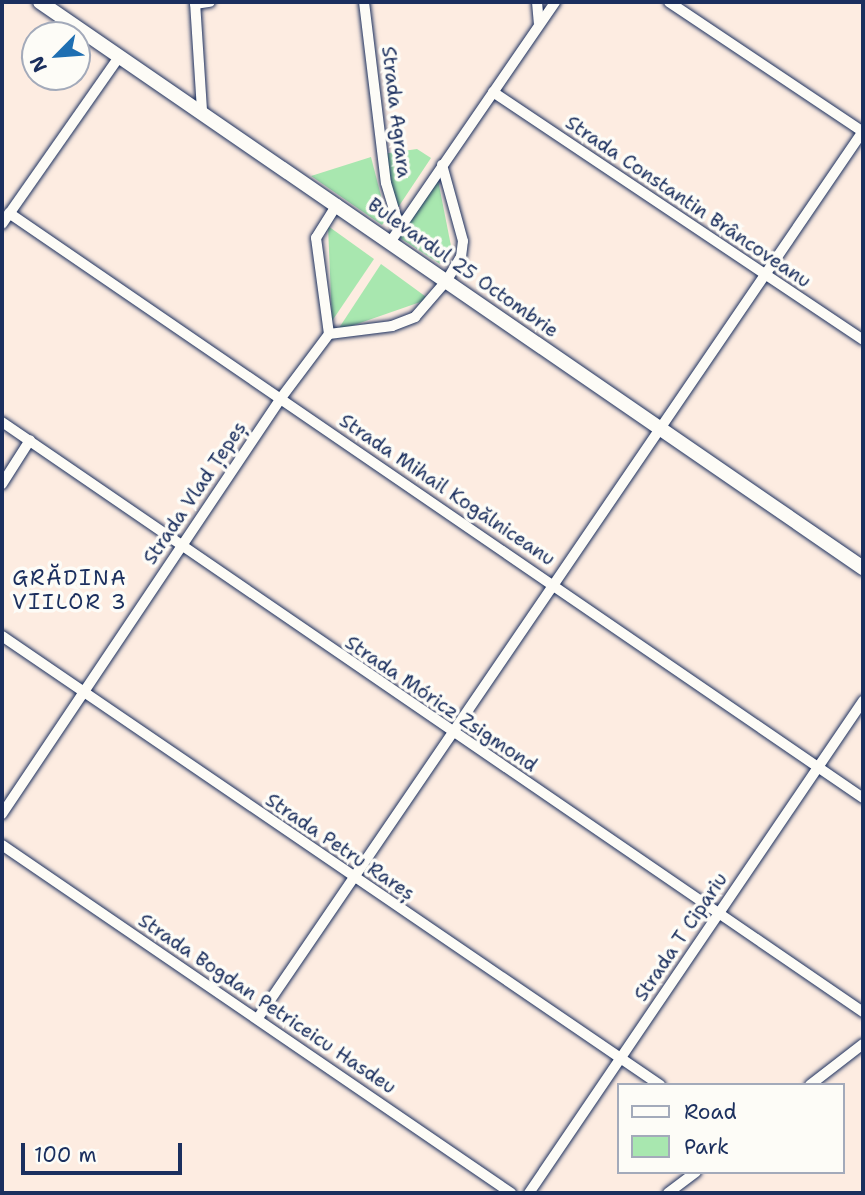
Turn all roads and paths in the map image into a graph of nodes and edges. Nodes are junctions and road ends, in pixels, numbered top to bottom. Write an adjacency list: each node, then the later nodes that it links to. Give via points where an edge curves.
1 (40, 2): 9 (main road, Bulevardul 25 Octombrie)
2 (210, 2): 7 (street)
3 (365, 2): 17 (street, Strada Agrara, via 386,183)
4 (537, 2): 8 (street)
5 (555, 2): 8 (street)
6 (669, 2): 12 (street)
7 (195, 3): 11 (street)
8 (539, 23): 10 (street)
9 (120, 57): 11 (main road, Bulevardul 25 Octombrie); 15 (street)
10 (493, 92): 13 (street); 19 (street, Strada Constantin Brâncoveanu)
11 (202, 111): 14 (main road, Bulevardul 25 Octombrie)
12 (863, 132): 19 (street)
13 (442, 165): 17 (street); 20 (street, via 463,241 461,257)
14 (337, 204): 18 (main road, Bulevardul 25 Octombrie); 21 (street, via 316,238)
15 (9, 213): 16 (street); 23 (street, Strada Mihail Kogălniceanu)
16 (2, 224)
17 (399, 226): 18 (street)
18 (391, 241): 20 (main road, Bulevardul 25 Octombrie)
19 (765, 275): 22 (street, Strada Constantin Brâncoveanu); 25 (street)
20 (447, 280): 21 (street, via 415,317 392,326); 25 (main road, Bulevardul 25 Octombrie)
21 (329, 334): 23 (street, Strada Vlad Țepeș)
22 (863, 340)
23 (281, 398): 28 (street, Strada Vlad Țepeș); 30 (street, Strada Mihail Kogălniceanu)
24 (2, 422): 26 (street, Strada Móricz Zsigmond)
25 (659, 428): 29 (main road, Bulevardul 25 Octombrie); 30 (street)
26 (30, 440): 27 (street); 28 (street, Strada Móricz Zsigmond)
27 (2, 484)
28 (181, 546): 32 (street, Strada Vlad Țepeș); 34 (street, Strada Móricz Zsigmond)
29 (863, 568)
30 (554, 584): 34 (street); 35 (street, Strada Mihail Kogălniceanu)
31 (2, 636): 32 (street, Strada Petru Rareș)
32 (82, 690): 37 (street, Strada Vlad Țepeș); 39 (street, Strada Petru Rareș)
33 (863, 701): 35 (street, Strada T Cipariu)
34 (453, 734): 39 (street); 40 (street, Strada Móricz Zsigmond)
35 (818, 766): 36 (street, Strada Mihail Kogălniceanu); 40 (street, Strada T Cipariu)
36 (863, 799)
37 (2, 814)
38 (2, 845): 42 (street, Strada Bogdan Petriceicu Hasdeu)
39 (353, 878): 42 (street); 44 (street, Strada Petru Rareș)
40 (718, 912): 41 (street, Strada Móricz Zsigmond); 44 (street, Strada T Cipariu)
41 (863, 1012)
42 (258, 1018): 48 (street, Strada Bogdan Petriceicu Hasdeu)
43 (863, 1044): 46 (street)
44 (620, 1056): 45 (street, Strada Petru Rareș); 49 (street, Strada T Cipariu)
45 (657, 1083)
46 (813, 1083)
47 (693, 1174): 50 (street)
48 (511, 1193)
49 (529, 1193)
50 (668, 1193)

